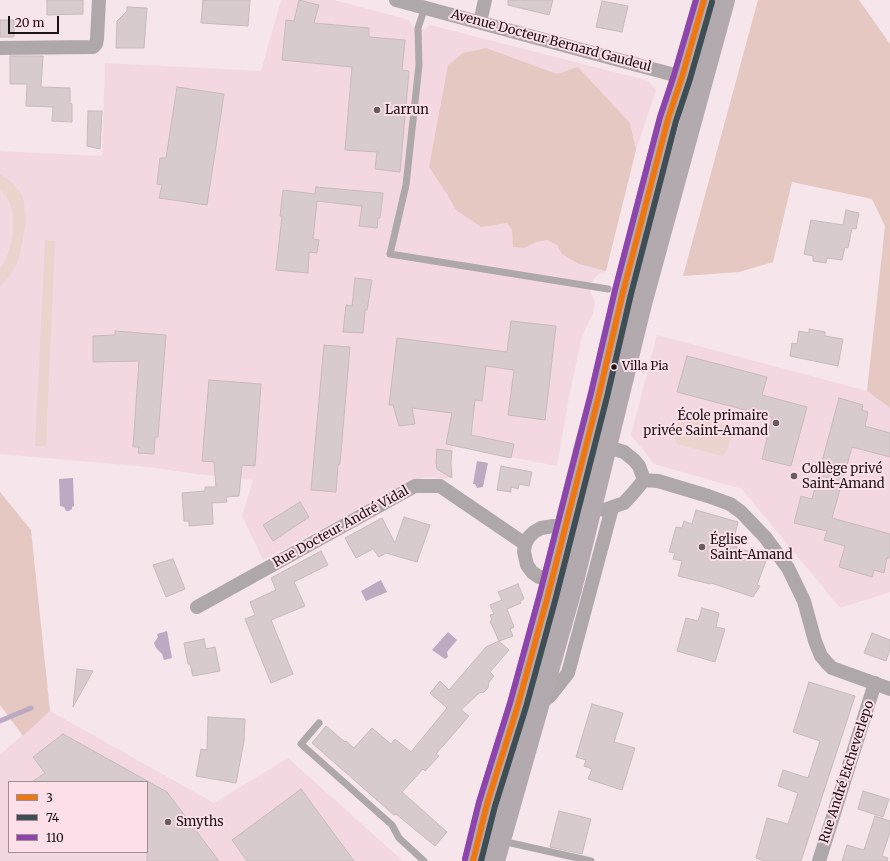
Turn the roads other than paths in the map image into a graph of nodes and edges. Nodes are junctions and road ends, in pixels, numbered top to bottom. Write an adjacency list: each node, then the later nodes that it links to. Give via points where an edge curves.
1 (99, 0): 8 (street, via 97,39 93,47)
2 (396, 0): 6 (street, Avenue Docteur Bernard Gaudeul)
3 (485, 0): 7 (street)
4 (704, 0): 9 (main road)
5 (724, 0): 11 (main road, via 642,300)
6 (425, 7): 7 (street, Avenue Docteur Bernard Gaudeul); 10 (lane, via 418,28 419,65 406,185 390,254)
7 (480, 22): 9 (street, Avenue Docteur Bernard Gaudeul)
8 (0, 48)
9 (682, 77): 11 (main road, via 664,134 623,292 599,395)
10 (608, 289)
11 (595, 447): 12 (street, via 624,452 639,466); 14 (main road); 15 (main road)
12 (644, 480): 13 (street, via 624,503); 20 (street, via 658,481 718,499 730,504 750,521 777,553 795,581 821,656 832,668)
13 (612, 508): 14 (street); 22 (street, via 568,673 550,696)
14 (589, 514): 17 (main road)
15 (565, 527): 16 (street, via 541,528 529,537); 18 (main road)
16 (525, 544): 18 (street, via 525,560 532,572); 19 (street, Rue Docteur André Vidal, via 440,486 415,486)
17 (574, 576): 18 (street); 22 (main road)
18 (552, 579): 26 (main road)
19 (197, 607)
20 (875, 683): 21 (street); 29 (street, Rue André Etcheverlepo)
21 (890, 689)
22 (538, 705): 24 (main road)
23 (319, 723): 25 (lane, via 301,744 392,825 399,838)
24 (500, 840): 27 (main road); 28 (lane)
25 (424, 861)
26 (473, 861)
27 (494, 861)
28 (592, 861)
29 (818, 861)

